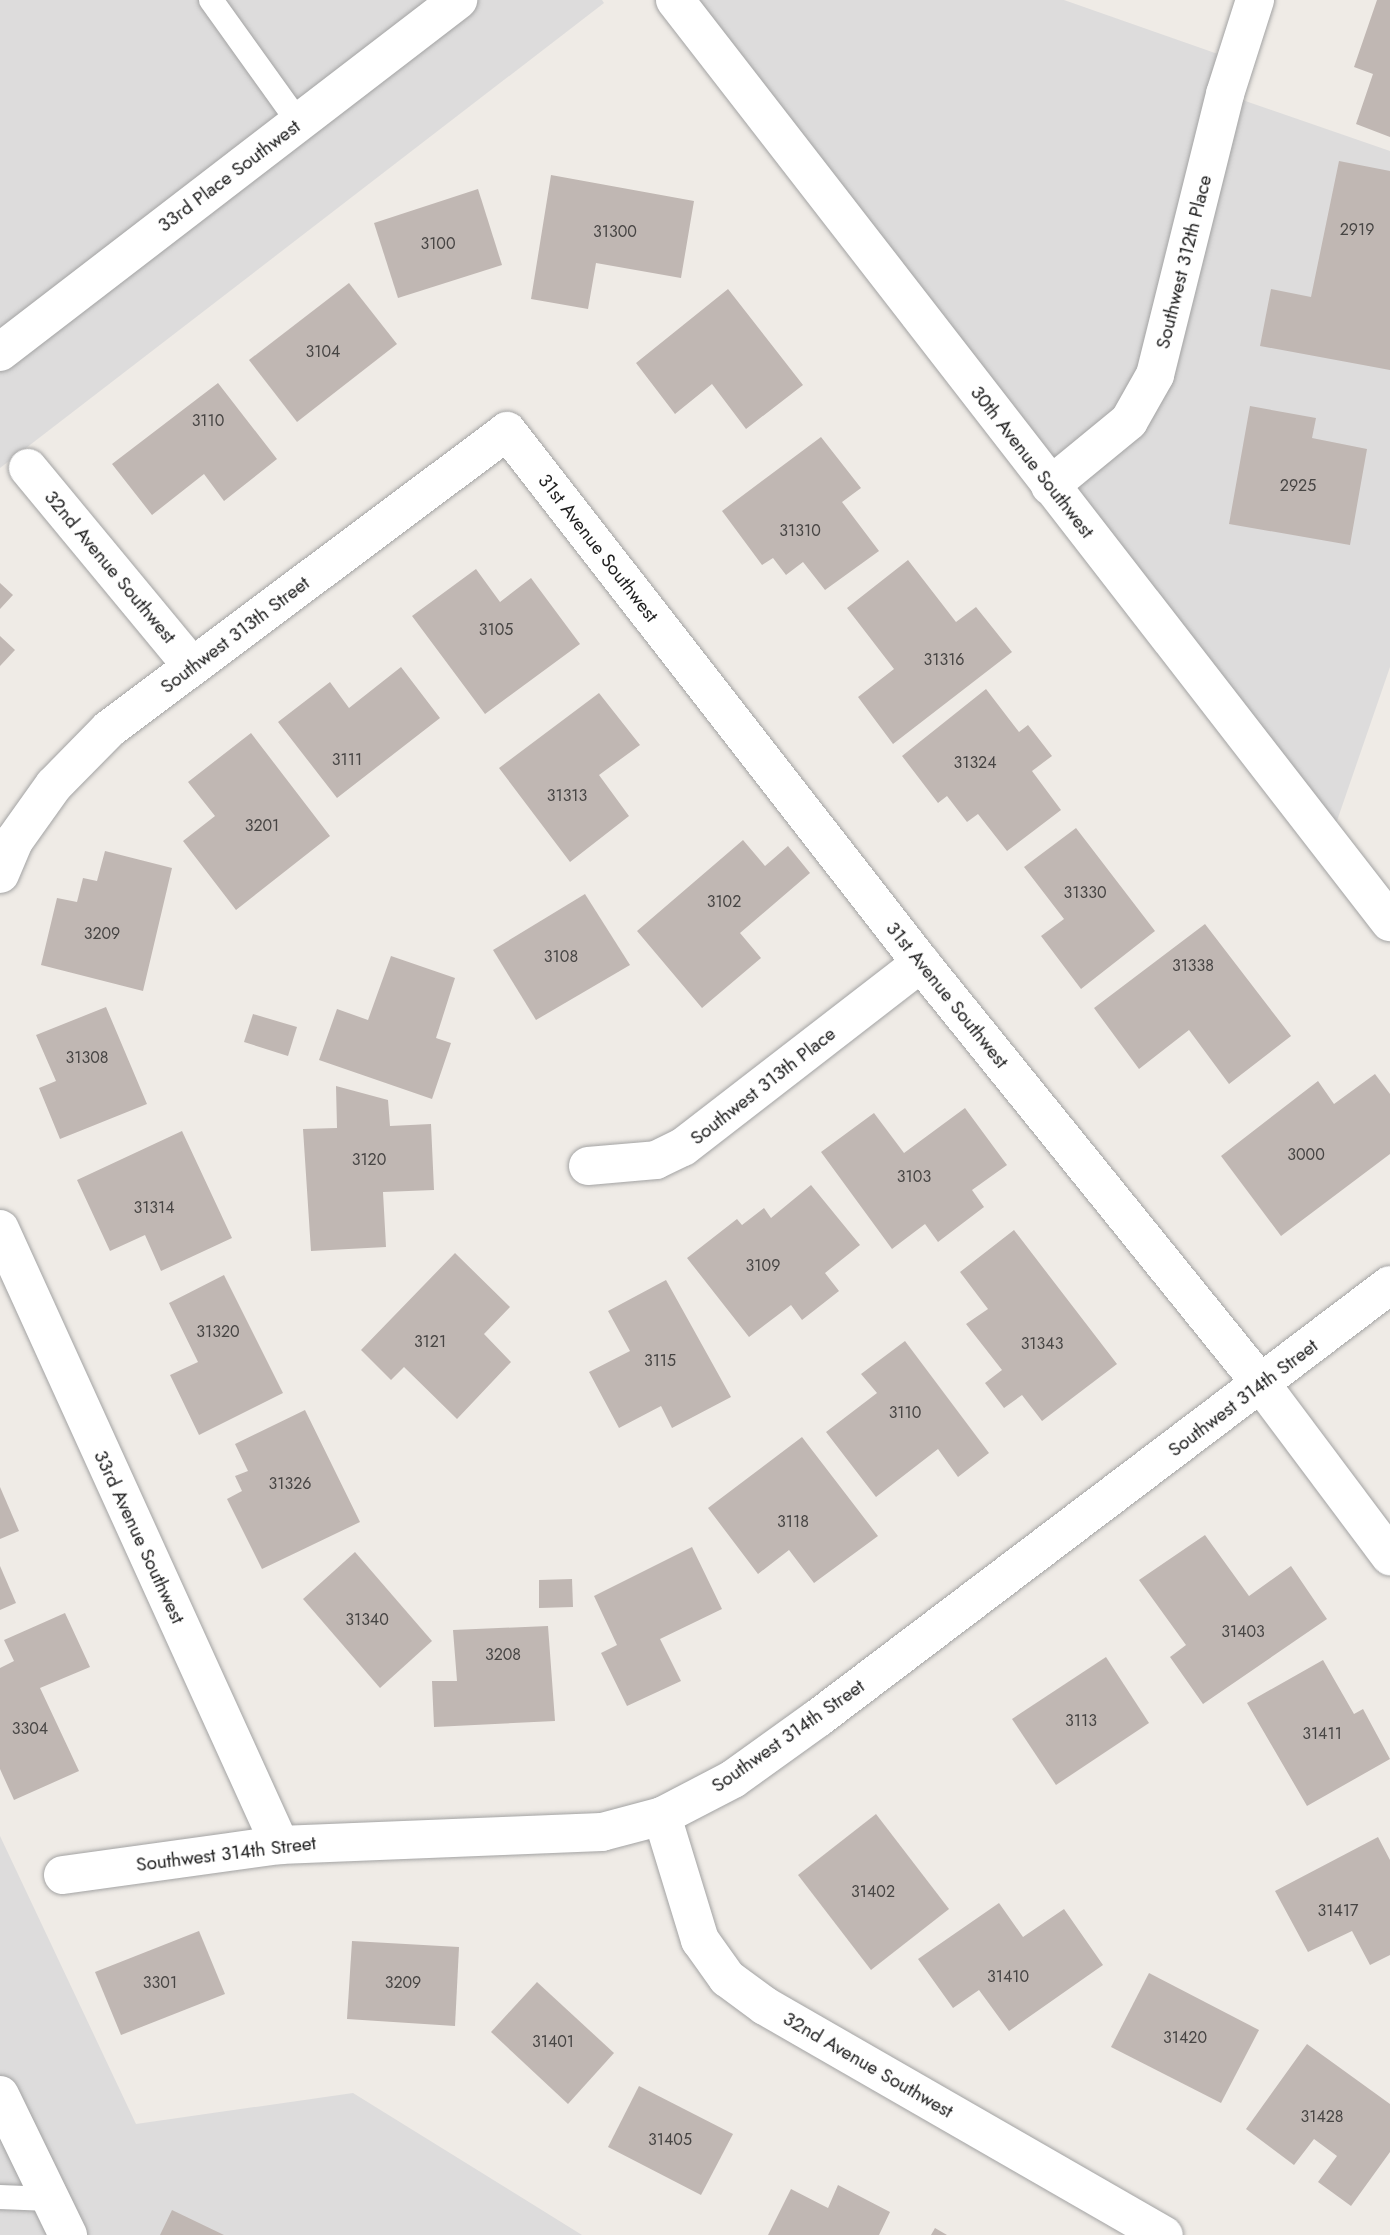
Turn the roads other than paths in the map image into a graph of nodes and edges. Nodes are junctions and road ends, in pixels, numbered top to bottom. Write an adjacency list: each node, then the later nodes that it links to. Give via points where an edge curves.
1 (211, 0): 5 (lane)
2 (458, 0): 5 (street, 33rd Place Southwest)
3 (675, 0): 9 (street, 30th Avenue Southwest)
4 (1255, 0): 9 (street, Southwest 312th Place, via 1225,94 1155,375 1129,421)
5 (299, 122): 6 (street, 33rd Place Southwest)
6 (0, 352)
7 (507, 431): 10 (street, Southwest 313th Street); 13 (street, 31st Avenue Southwest)
8 (28, 468): 10 (street, 32nd Avenue Southwest)
9 (1050, 486): 12 (street, 30th Avenue Southwest)
10 (192, 666): 11 (street, Southwest 313th Street, via 109,729 54,785 14,841)
11 (0, 874)
12 (1390, 922)
13 (921, 963): 14 (street, Southwest 313th Place, via 683,1147 656,1160); 17 (street, 31st Avenue Southwest)
14 (587, 1166)
15 (0, 1229): 20 (street, 33rd Avenue Southwest)
16 (1390, 1285): 17 (street, Southwest 314th Street)
17 (1262, 1385): 18 (street, 31st Avenue Southwest); 19 (street, Southwest 314th Street, via 744,1772)
18 (1390, 1556)
19 (662, 1816): 20 (street, Southwest 314th Street, via 602,1832); 26 (street, 32nd Avenue Southwest, via 700,1940 727,1978 765,2006)
20 (280, 1845): 21 (street, Southwest 314th Street)
21 (63, 1875)
22 (0, 2095): 24 (street)
23 (0, 2197): 24 (lane)
24 (49, 2199): 25 (street)
25 (68, 2235)
26 (1164, 2235)

